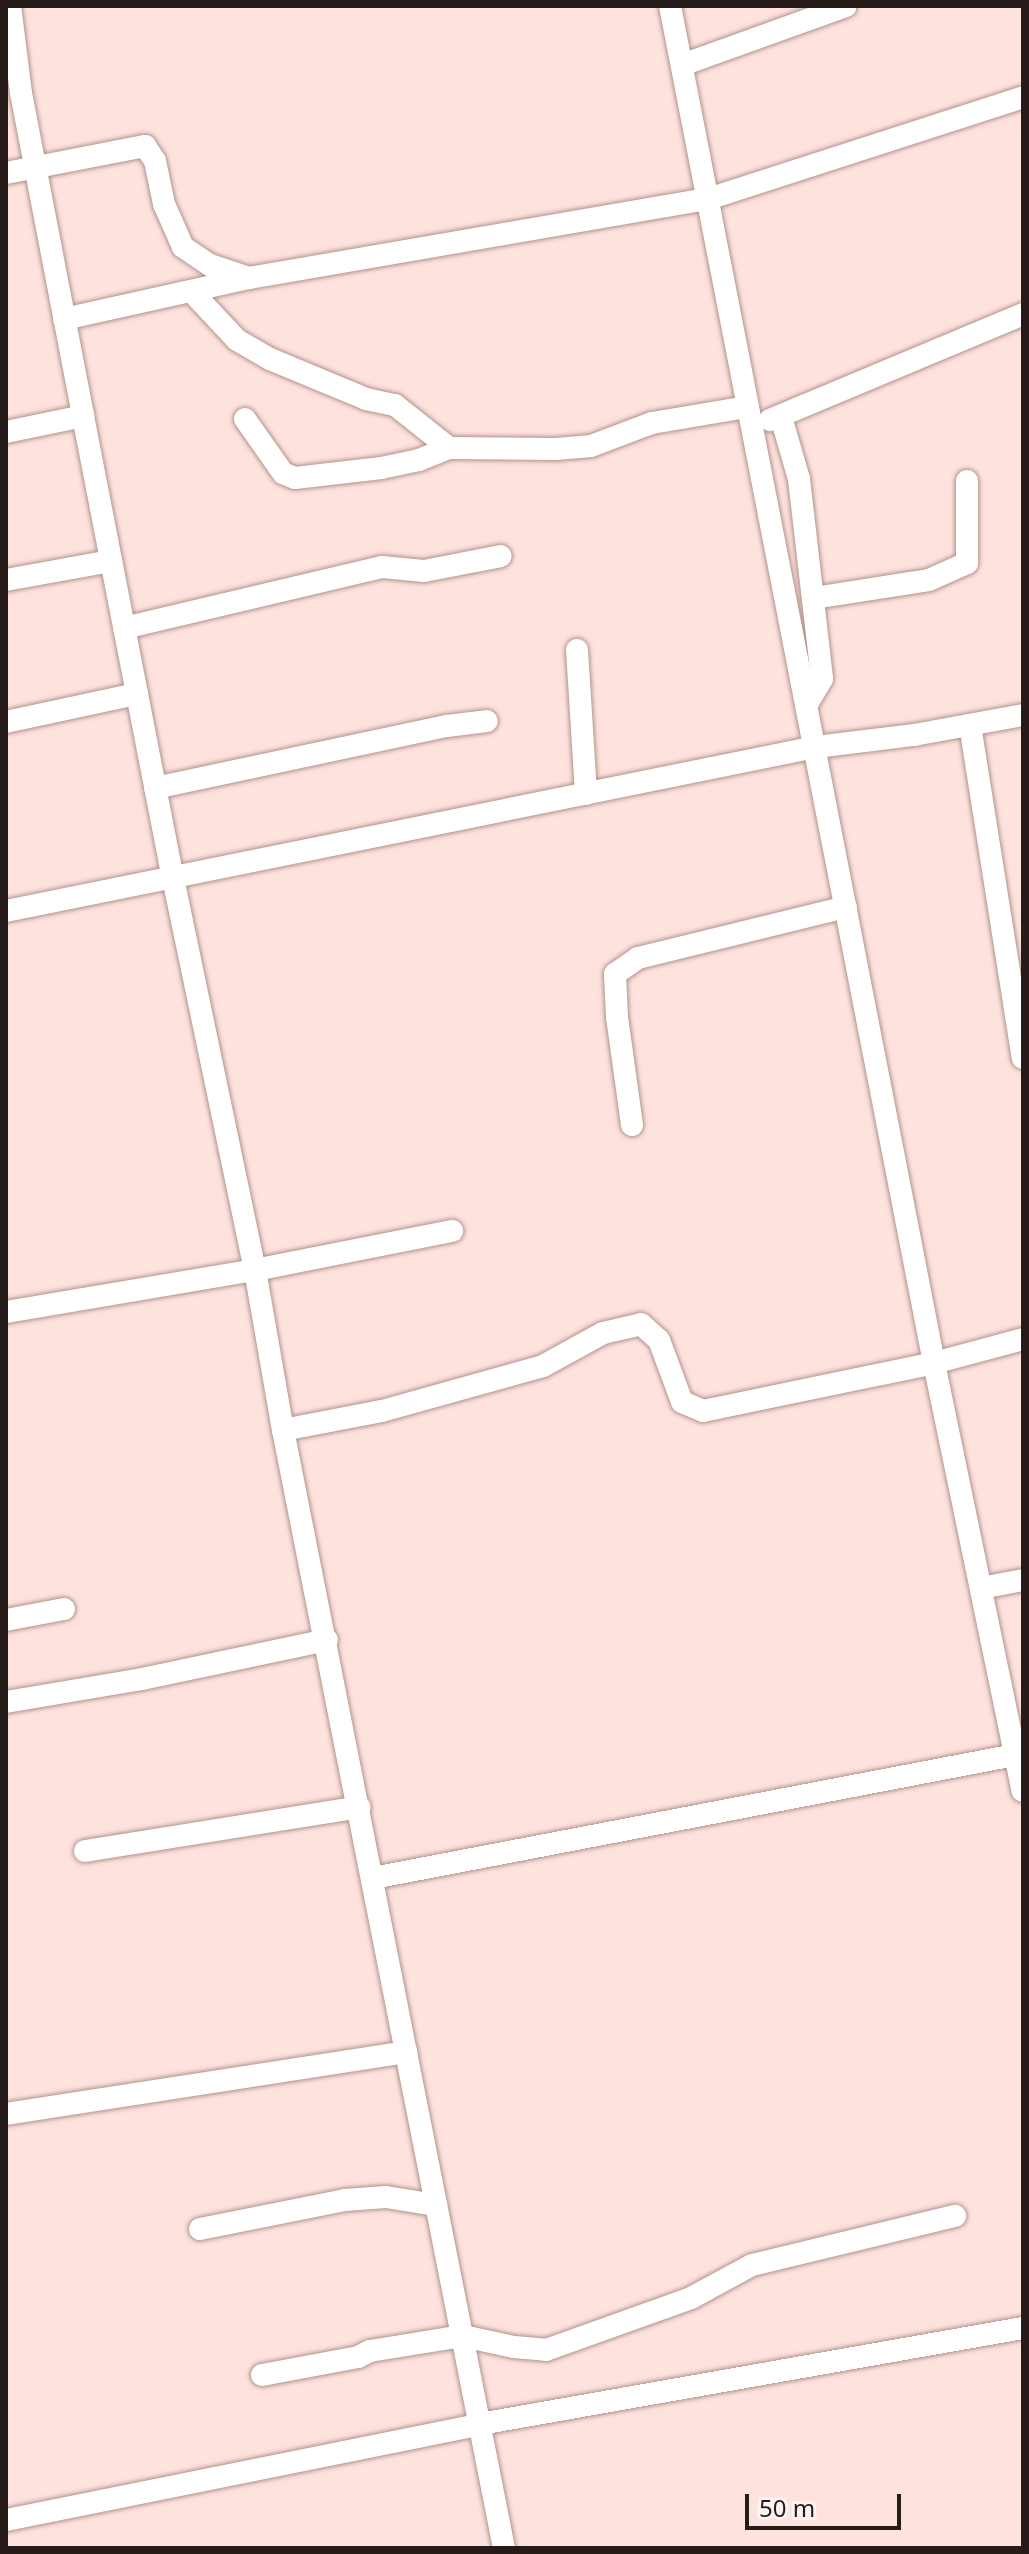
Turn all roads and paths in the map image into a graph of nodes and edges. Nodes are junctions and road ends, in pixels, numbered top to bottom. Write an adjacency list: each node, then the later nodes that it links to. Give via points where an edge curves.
1 (10, 6): 6 (street)
2 (670, 6): 4 (street)
3 (846, 6): 4 (street)
4 (682, 65): 8 (street)
5 (1023, 97): 8 (street)
6 (35, 168): 7 (street); 9 (street, via 145,146 155,161 164,204 183,247 210,265); 12 (street)
7 (6, 173)
8 (708, 199): 9 (street); 14 (street)
9 (249, 278): 10 (street)
10 (193, 293): 12 (street); 18 (street, via 237,340 366,399 395,405)
11 (1023, 314): 15 (street)
12 (64, 319): 13 (street)
13 (83, 416): 17 (street); 21 (street)
14 (749, 416): 15 (street); 18 (street, via 652,423 591,446); 27 (street)
15 (781, 417): 23 (street, via 799,479)
16 (245, 419): 18 (street, via 283,473 295,478 381,468)
17 (6, 432)
18 (449, 448)
19 (967, 481): 23 (street, via 967,563 929,580)
20 (501, 556): 24 (street, via 424,571 382,567)
21 (111, 561): 22 (street); 24 (street)
22 (6, 580)
23 (814, 598): 27 (street, via 822,679)
24 (124, 628): 26 (street)
25 (577, 650): 34 (street)
26 (137, 694): 30 (street); 33 (street)
27 (807, 704): 32 (street)
28 (1023, 715): 31 (street)
29 (487, 721): 33 (street)
30 (6, 722)
31 (970, 725): 32 (street); 38 (street)
32 (816, 747): 34 (street); 36 (street)
33 (155, 788): 35 (street)
34 (586, 794): 35 (street)
35 (173, 878): 37 (street); 41 (street)
36 (846, 907): 39 (street, via 638,958 615,974); 44 (street)
37 (6, 911)
38 (1023, 1058)
39 (632, 1125)
40 (452, 1231): 41 (street)
41 (255, 1270): 42 (street); 45 (street)
42 (6, 1312)
43 (1023, 1339): 44 (street)
44 (934, 1363): 45 (street, via 703,1411 682,1402 659,1340 641,1324 603,1333 543,1366 382,1411); 47 (street)
45 (283, 1430): 50 (street)
46 (1023, 1580): 47 (street)
47 (981, 1588): 52 (street)
48 (64, 1609): 49 (street)
49 (6, 1620)
50 (327, 1640): 51 (street); 54 (street)
51 (6, 1702)
52 (1019, 1763): 53 (street); 56 (street)
53 (1023, 1791)
54 (359, 1807): 55 (street); 56 (street)
55 (85, 1851)
56 (373, 1878): 57 (street)
57 (406, 2052): 58 (street); 59 (street)
58 (6, 2114)
59 (436, 2205): 61 (street, via 386,2197 345,2200); 63 (street)
60 (955, 2216): 63 (street, via 752,2265 691,2298 546,2350)
61 (200, 2229)
62 (1023, 2328): 65 (street)
63 (463, 2336): 64 (street); 65 (street)
64 (262, 2375)
65 (480, 2424): 66 (street); 67 (street)
66 (6, 2520)
67 (504, 2548)

